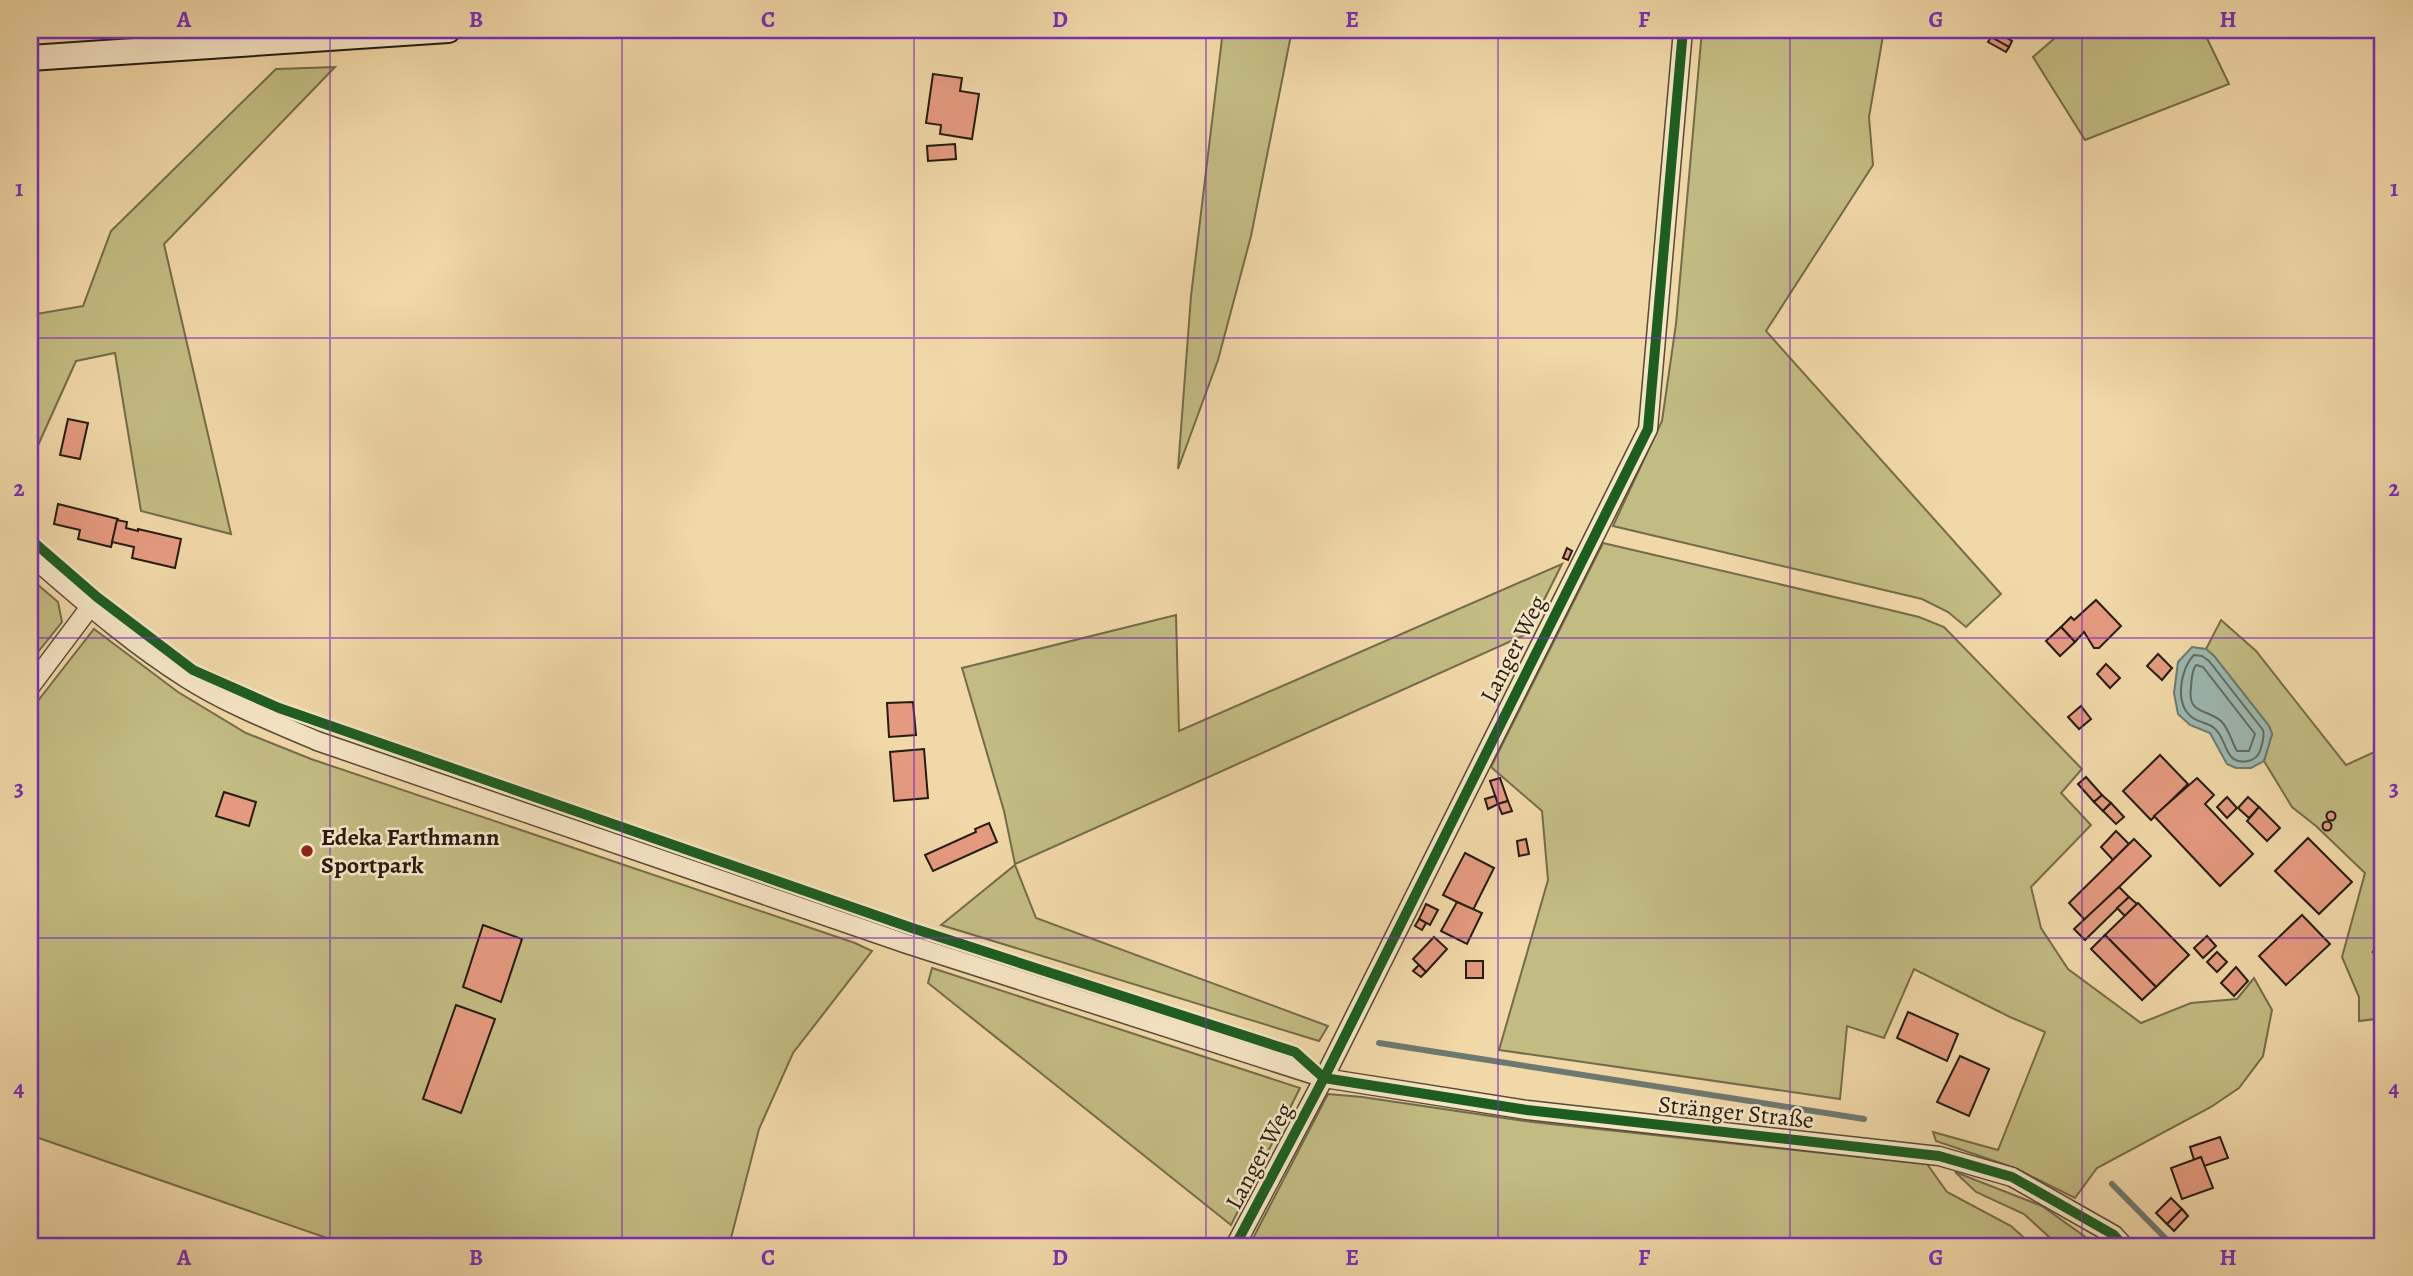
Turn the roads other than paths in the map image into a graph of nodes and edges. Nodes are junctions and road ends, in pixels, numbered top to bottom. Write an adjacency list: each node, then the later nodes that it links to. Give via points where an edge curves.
1 (448, 30): 3 (main road)
2 (1683, 30): 7 (street, Langer Weg, via 1648,429)
3 (30, 58)
4 (30, 555): 5 (street, Stränger Straße)
5 (90, 607): 6 (street); 7 (street, Stränger Straße, via 187,679 317,741 907,944)
6 (30, 687)
7 (1324, 1078): 8 (street, Langer Weg); 9 (street, Stränger Straße, via 1527,1110 1939,1156 2012,1177)
8 (1235, 1246)
9 (2124, 1246)

